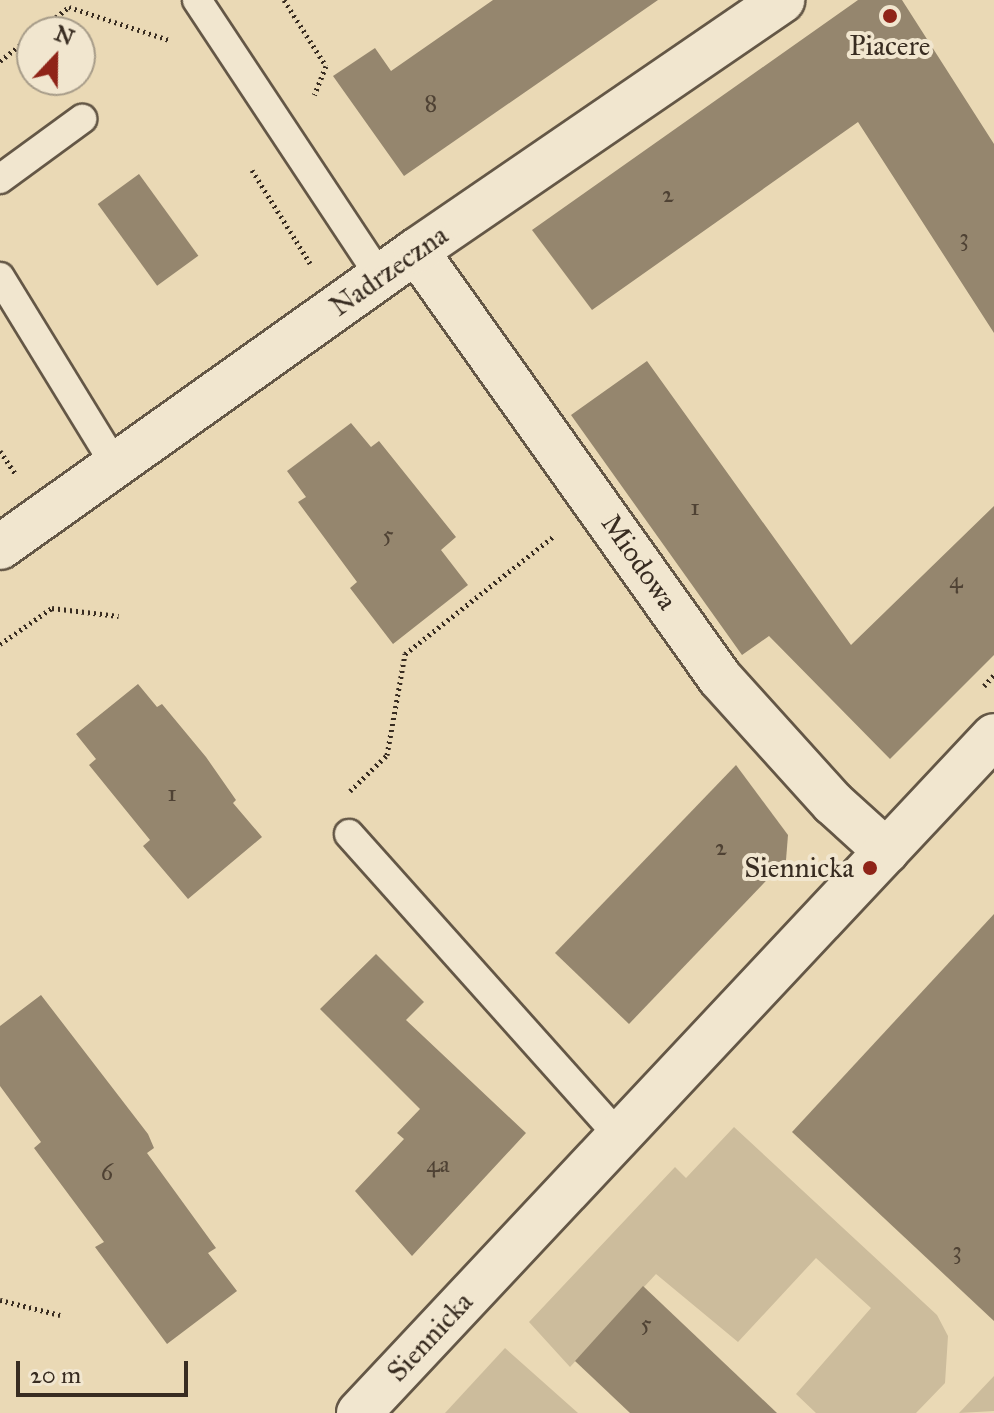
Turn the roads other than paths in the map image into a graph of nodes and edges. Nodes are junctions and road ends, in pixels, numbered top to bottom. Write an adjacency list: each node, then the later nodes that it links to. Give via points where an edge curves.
1 (197, 0): 7 (lane)
2 (782, 0): 5 (street, Nadrzeczna)
3 (82, 119): 4 (lane)
4 (0, 179)
5 (416, 251): 7 (street, Nadrzeczna); 12 (street, Miodowa, via 720,678 833,803)
6 (0, 277): 8 (lane)
7 (380, 277): 8 (street, Nadrzeczna)
8 (116, 466): 9 (street, Nadrzeczna)
9 (0, 547)
10 (994, 736): 12 (street, Siennicka)
11 (349, 834): 13 (lane)
12 (886, 851): 13 (street, Siennicka)
13 (618, 1135): 14 (street, Siennicka)
14 (359, 1413)

